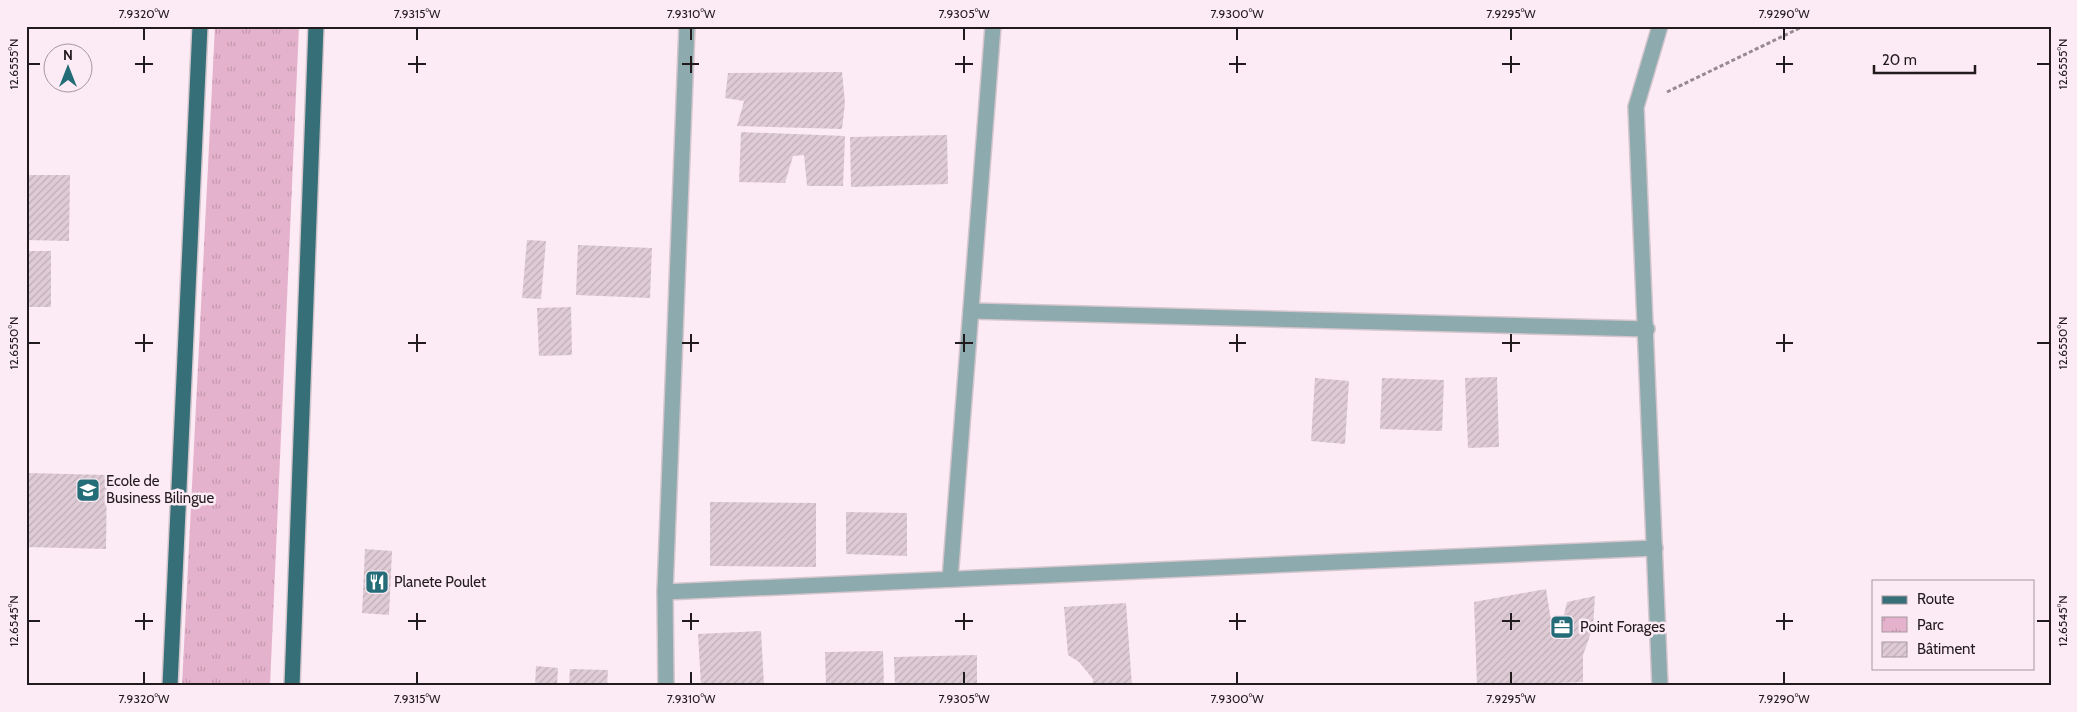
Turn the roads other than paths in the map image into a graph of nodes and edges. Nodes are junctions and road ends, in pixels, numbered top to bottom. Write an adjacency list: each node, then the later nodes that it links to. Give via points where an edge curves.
1 (200, 26): 11 (main road)
2 (316, 26): 12 (main road)
3 (687, 26): 10 (street)
4 (993, 26): 6 (street)
5 (1660, 26): 7 (street, via 1636,107)
6 (971, 311): 7 (street); 9 (street)
7 (1647, 329): 8 (street)
8 (1655, 548): 9 (street); 14 (street)
9 (950, 580): 10 (street)
10 (665, 592): 13 (street)
11 (170, 686)
12 (292, 686)
13 (666, 686)
14 (1660, 686)

